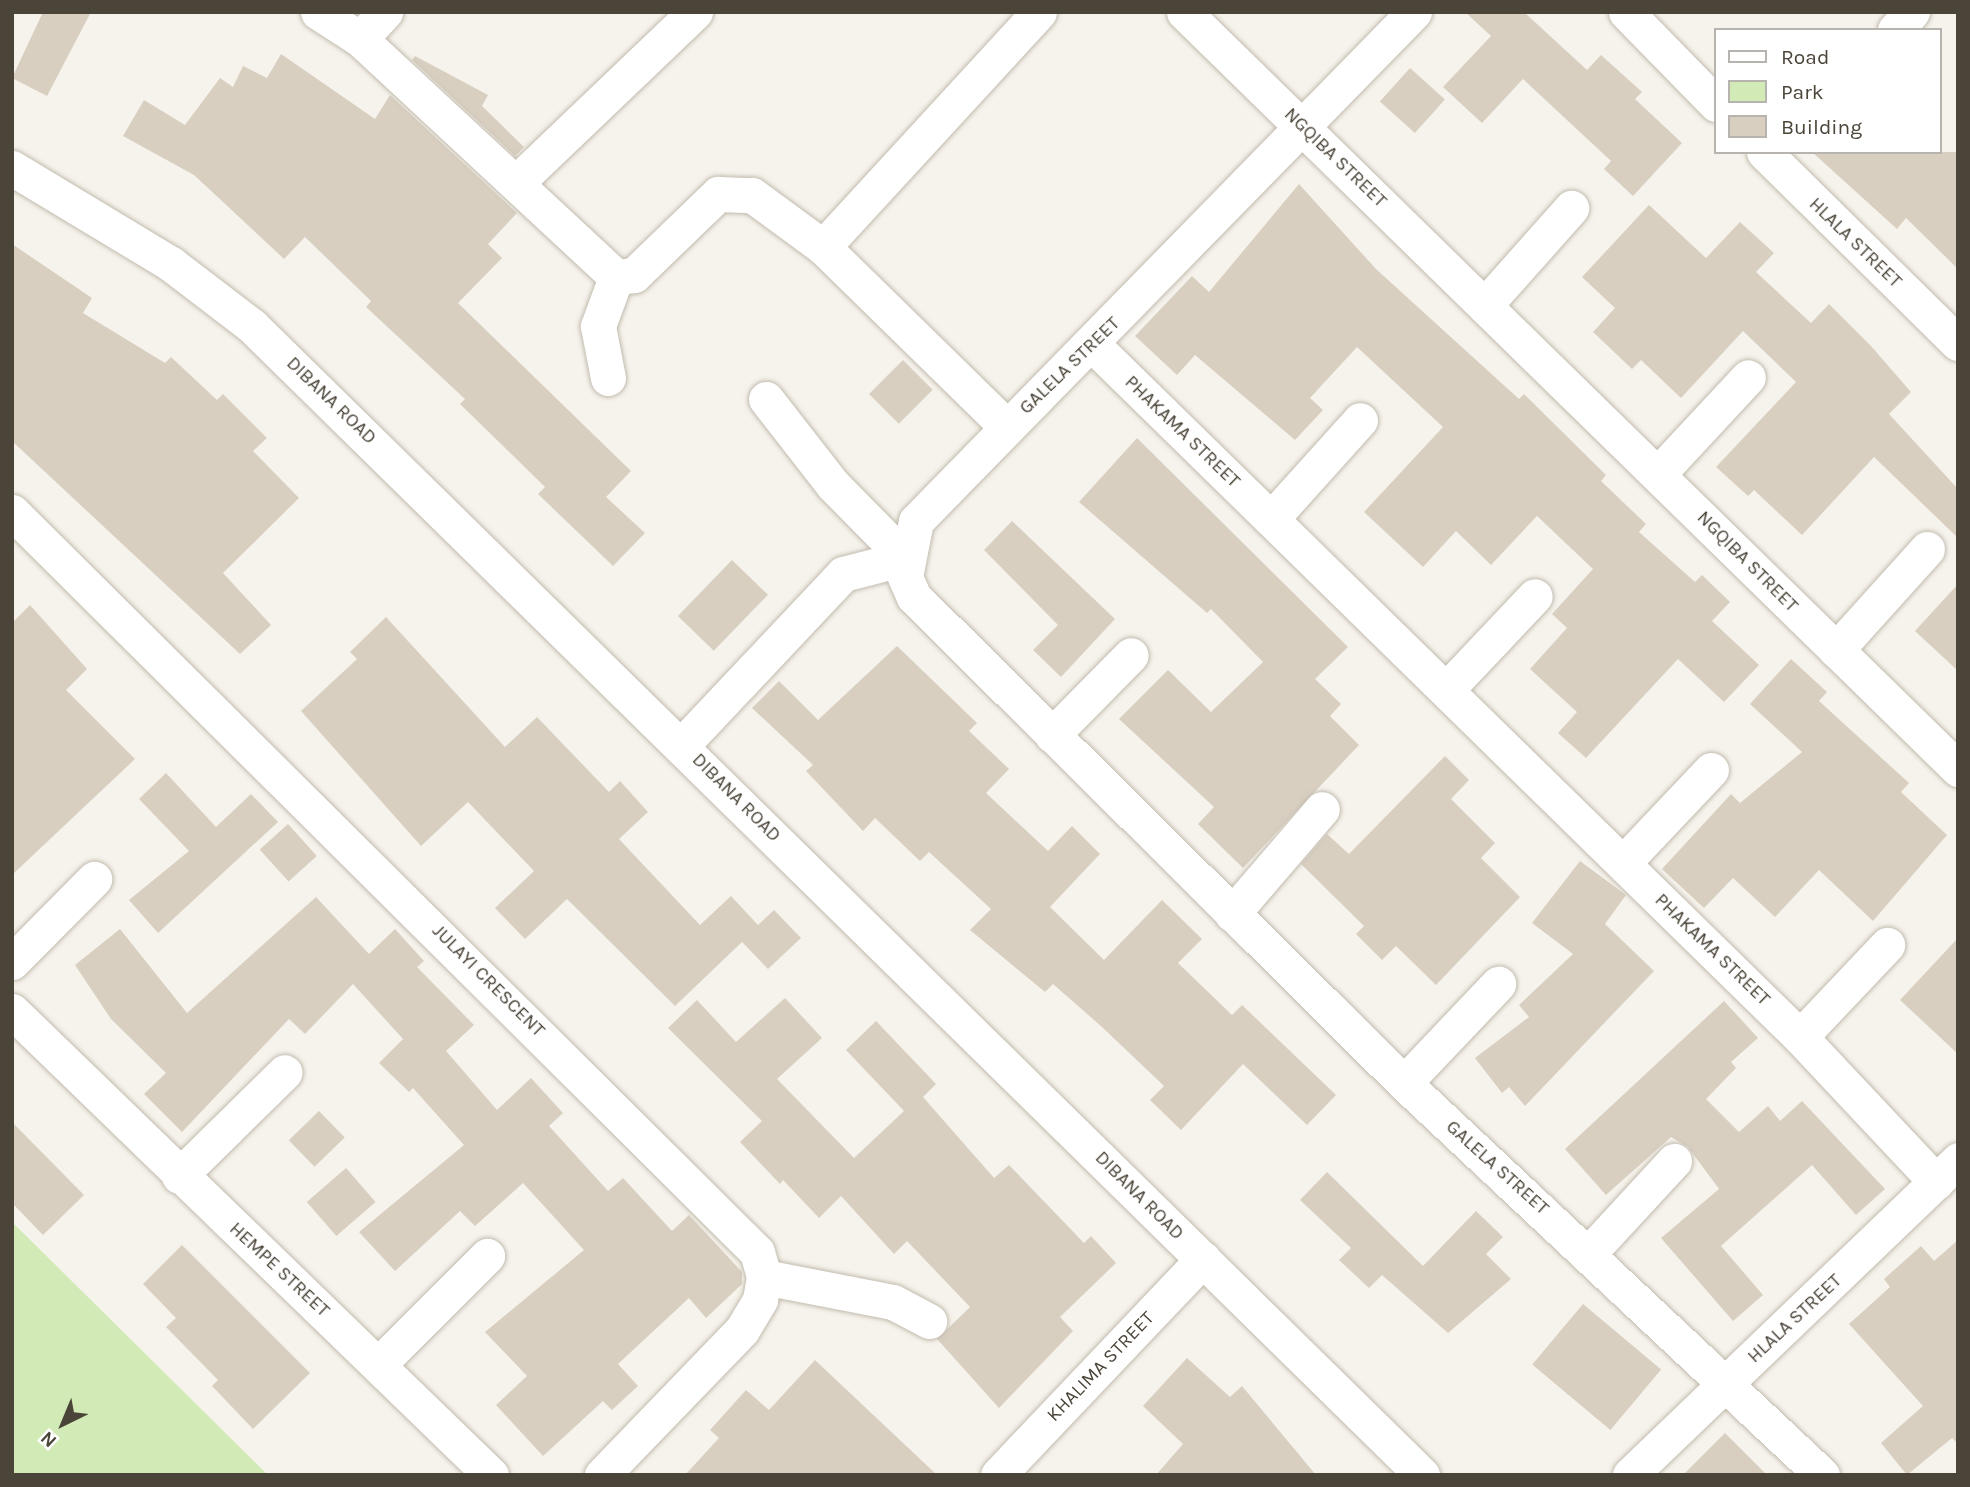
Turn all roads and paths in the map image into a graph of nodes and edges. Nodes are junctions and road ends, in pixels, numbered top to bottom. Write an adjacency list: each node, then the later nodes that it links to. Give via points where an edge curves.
1 (318, 12): 10 (street)
2 (385, 12): 10 (street)
3 (695, 12): 15 (street)
4 (1039, 12): 17 (street)
5 (1184, 12): 12 (street, NGQIBA STREET)
6 (1414, 12): 12 (street, GALELA STREET)
7 (1626, 12): 11 (street)
8 (1912, 12): 9 (street)
9 (1897, 28)
10 (360, 39): 15 (street)
11 (1714, 102)
12 (1303, 126): 19 (street, NGQIBA STREET); 21 (street, GALELA STREET)
13 (1770, 155): 20 (street, HLALA STREET)
14 (12, 168): 37 (street, DIBANA ROAD, via 159,257 252,326)
15 (518, 181): 18 (street)
16 (1571, 208): 19 (street)
17 (823, 247): 18 (street, via 784,214 736,190 719,194 634,275); 26 (street)
18 (617, 277): 23 (street, via 598,326)
19 (1485, 305): 27 (street, NGQIBA STREET)
20 (1954, 333)
21 (1093, 345): 26 (street, GALELA STREET); 29 (street, PHAKAMA STREET)
22 (1748, 377): 27 (street)
23 (608, 378)
24 (766, 399): 31 (street, via 833,485)
25 (1360, 420): 29 (street)
26 (1007, 427): 31 (street, GALELA STREET, via 916,521)
27 (1658, 474): 33 (street, NGQIBA STREET)
28 (12, 512): 57 (street, JULAYI CRESCENT, via 730,1219 757,1252)
29 (1271, 519): 35 (street, PHAKAMA STREET)
30 (1927, 549): 33 (street)
31 (905, 558): 36 (street, GALELA STREET, via 914,597); 37 (street, via 843,574)
32 (1535, 596): 35 (street)
33 (1836, 650): 38 (street, NGQIBA STREET)
34 (1131, 655): 36 (street)
35 (1446, 690): 41 (street, PHAKAMA STREET)
36 (1052, 735): 43 (street, GALELA STREET)
37 (682, 745): 56 (street, DIBANA ROAD)
38 (1958, 769)
39 (1711, 770): 41 (street)
40 (1322, 809): 43 (street)
41 (1623, 863): 48 (street, PHAKAMA STREET)
42 (94, 879): 45 (street)
43 (1232, 914): 50 (street, GALELA STREET)
44 (1887, 945): 48 (street)
45 (12, 962)
46 (1497, 984): 50 (street)
47 (12, 1011): 53 (street, HEMPE STREET)
48 (1800, 1037): 52 (street, PHAKAMA STREET)
49 (285, 1072): 53 (street)
50 (1404, 1083): 54 (street, GALELA STREET)
51 (1674, 1161): 54 (street)
52 (1947, 1171): 60 (street, HLALA STREET)
53 (179, 1176): 59 (street, HEMPE STREET)
54 (1590, 1252): 60 (street, GALELA STREET)
55 (487, 1256): 59 (street)
56 (1203, 1259): 61 (street, KHALIMA STREET); 64 (street, DIBANA ROAD)
57 (764, 1277): 58 (street, via 893,1302); 63 (street, via 760,1300 742,1330)
58 (929, 1321)
59 (379, 1364): 62 (street, HEMPE STREET)
60 (1726, 1382): 65 (street, HLALA STREET); 66 (street, GALELA STREET)
61 (1000, 1474)
62 (491, 1475)
63 (602, 1475)
64 (1422, 1475)
65 (1630, 1475)
66 (1822, 1475)

